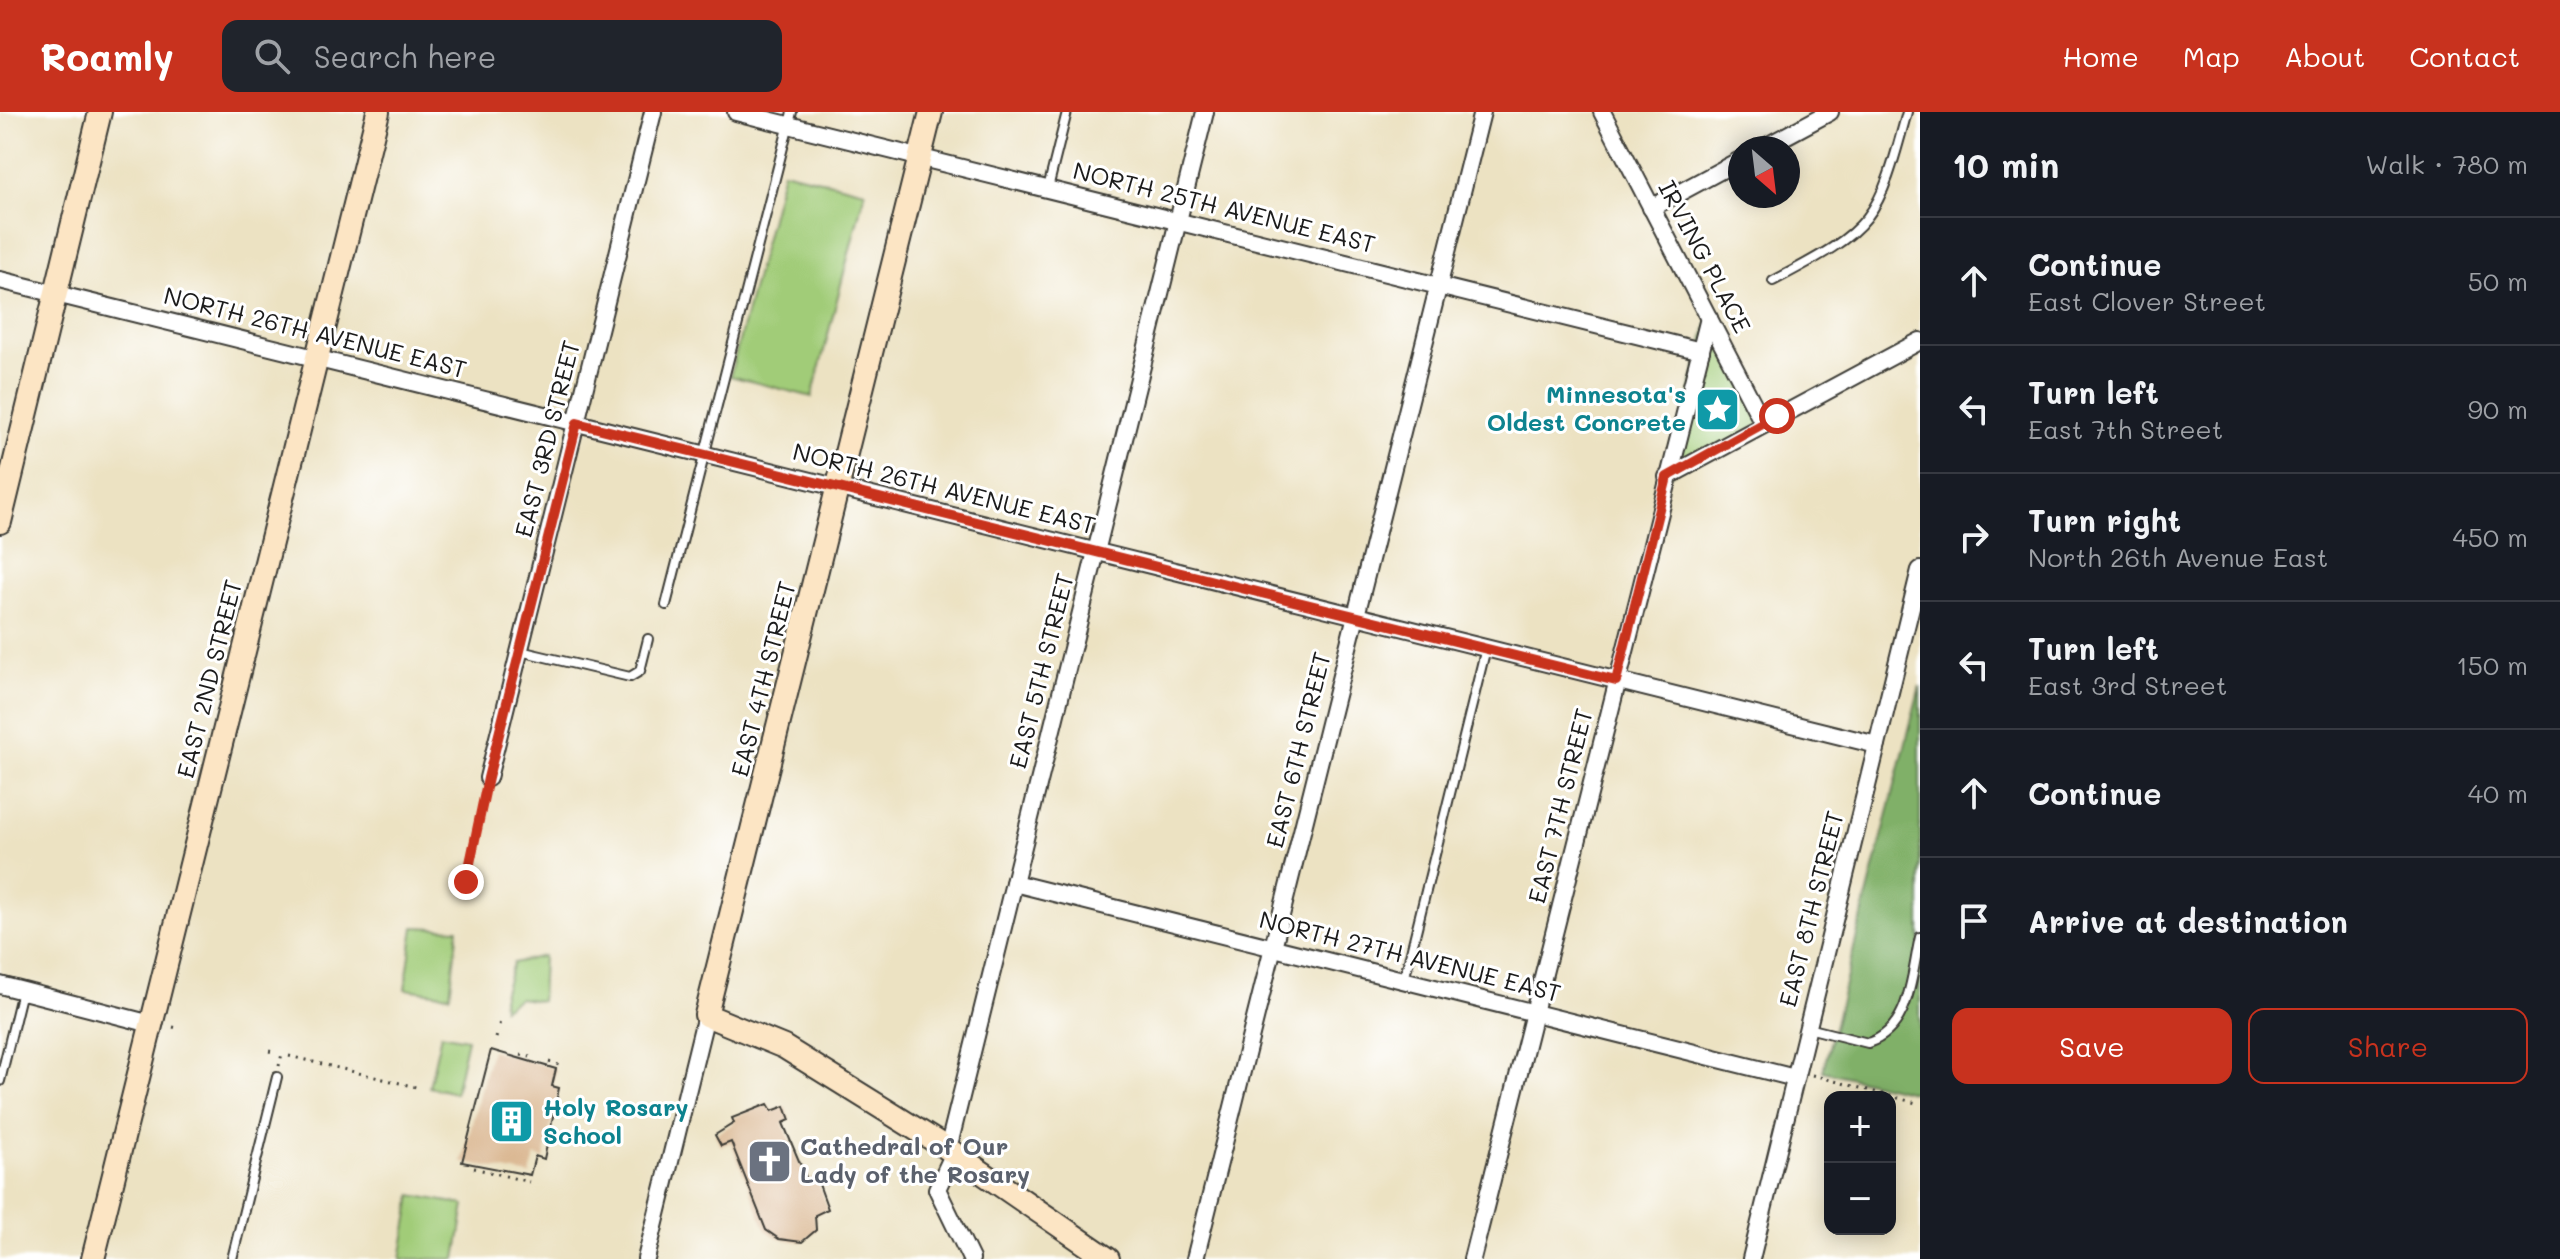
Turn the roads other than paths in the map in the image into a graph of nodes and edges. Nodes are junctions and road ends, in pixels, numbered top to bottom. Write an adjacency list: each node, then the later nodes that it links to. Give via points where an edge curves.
1 (100, 112): 22 (street)
2 (378, 112): 26 (street, EAST 2ND STREET)
3 (653, 112): 27 (street, EAST 3RD STREET)
4 (736, 112): 12 (street, NORTH 25TH AVENUE EAST)
5 (931, 112): 14 (street, EAST 4TH STREET)
6 (1067, 112): 16 (lane)
7 (1205, 112): 18 (street, EAST 5TH STREET)
8 (1482, 112): 21 (street, EAST 6TH STREET)
9 (1602, 112): 17 (street, IRVING PLACE)
10 (1830, 112): 13 (street)
11 (1907, 112): 20 (lane, via 1887,186 1873,212 1837,248)
12 (791, 118): 14 (street, NORTH 25TH AVENUE EAST); 29 (lane)
13 (1785, 136)
14 (920, 158): 16 (street, NORTH 25TH AVENUE EAST); 31 (street, EAST 4TH STREET)
15 (1728, 166): 17 (street)
16 (1048, 188): 18 (street, NORTH 25TH AVENUE EAST)
17 (1651, 208): 23 (street, IRVING PLACE)
18 (1177, 222): 21 (street, NORTH 25TH AVENUE EAST); 33 (street, EAST 5TH STREET)
19 (0, 280): 22 (street, NORTH 26TH AVENUE EAST)
20 (1773, 281)
21 (1439, 285): 25 (street, NORTH 25TH AVENUE EAST); 36 (street, EAST 6TH STREET)
22 (56, 293): 26 (street, NORTH 26TH AVENUE EAST); 32 (street)
23 (1709, 318): 25 (street, EAST 7TH STREET); 28 (street, IRVING PLACE)
24 (1920, 341): 28 (street)
25 (1701, 351): 30 (street, EAST 7TH STREET)
26 (317, 358): 27 (street, NORTH 26TH AVENUE EAST); 51 (street, EAST 2ND STREET)
27 (577, 423): 29 (street, NORTH 26TH AVENUE EAST); 39 (street, EAST 3RD STREET)
28 (1763, 423): 30 (street)
29 (706, 455): 31 (street, NORTH 26TH AVENUE EAST); 35 (lane)
30 (1667, 477): 40 (street, EAST 7TH STREET)
31 (839, 488): 33 (street, NORTH 26TH AVENUE EAST); 50 (street, EAST 4TH STREET)
32 (0, 522)
33 (1096, 552): 36 (street, NORTH 26TH AVENUE EAST); 43 (street, EAST 5TH STREET)
34 (1920, 570): 41 (street, EAST 8TH STREET)
35 (666, 605)
36 (1356, 616): 38 (street, NORTH 26TH AVENUE EAST); 45 (street, EAST 6TH STREET)
37 (648, 639): 39 (lane, via 640,671 630,677)
38 (1486, 648): 40 (street, NORTH 26TH AVENUE EAST); 46 (lane)
39 (520, 651): 42 (street, EAST 3RD STREET)
40 (1616, 681): 41 (street, NORTH 26TH AVENUE EAST); 49 (street, EAST 7TH STREET)
41 (1877, 745): 52 (street, EAST 8TH STREET)
42 (488, 778)
43 (1014, 883): 45 (street, NORTH 27TH AVENUE EAST); 56 (street, EAST 5TH STREET)
44 (1920, 937): 52 (lane, via 1895,1028 1868,1043)
45 (1275, 948): 46 (street, NORTH 27TH AVENUE EAST); 62 (street, EAST 6TH STREET)
46 (1404, 980): 49 (street, NORTH 27TH AVENUE EAST)
47 (0, 985): 48 (street)
48 (22, 991): 51 (street); 55 (lane)
49 (1534, 1012): 53 (street, NORTH 27TH AVENUE EAST); 63 (street, EAST 7TH STREET)
50 (706, 1015): 56 (street, via 784,1047); 59 (street, EAST 4TH STREET)
51 (167, 1026): 57 (street, EAST 2ND STREET)
52 (1807, 1028): 53 (street, EAST 8TH STREET)
53 (1796, 1074): 64 (street, EAST 8TH STREET)
54 (277, 1077): 58 (lane)
55 (0, 1081)
56 (951, 1151): 60 (street, EAST 5TH STREET, via 937,1189); 61 (street)
57 (93, 1259)
58 (232, 1259)
59 (646, 1259)
60 (971, 1259)
61 (1108, 1259)
62 (1195, 1259)
63 (1472, 1259)
64 (1751, 1259)

